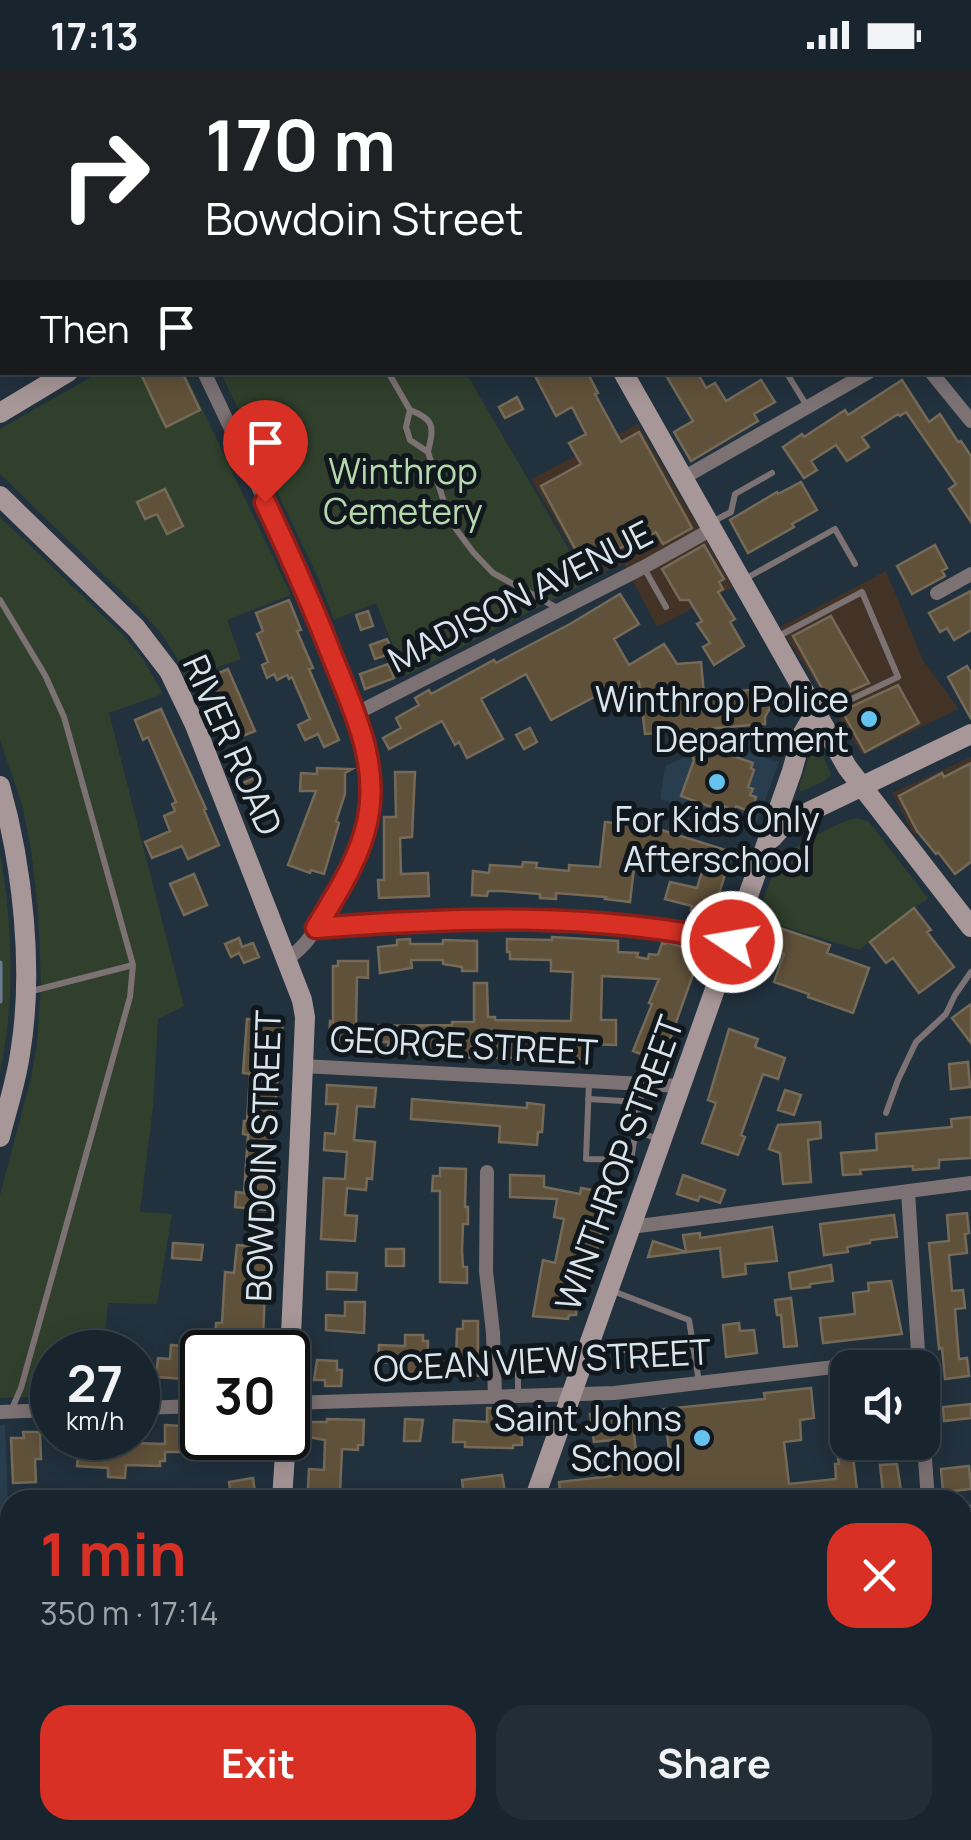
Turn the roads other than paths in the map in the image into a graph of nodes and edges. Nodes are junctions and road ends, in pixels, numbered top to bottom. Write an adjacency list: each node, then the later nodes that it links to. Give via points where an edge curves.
1 (63, 375): 10 (street)
2 (205, 375): 26 (street, BOWDOIN STREET, via 300,576)
3 (390, 375): 9 (lane)
4 (625, 375): 14 (street)
5 (788, 375): 8 (lane)
6 (864, 375): 8 (street)
7 (933, 375): 11 (street)
8 (807, 408): 14 (street)
9 (410, 410): 12 (lane, via 410,440); 12 (lane, via 432,424)
10 (0, 413)
11 (971, 421)
12 (428, 452): 24 (lane, via 450,521 473,552 493,574)
13 (772, 473): 16 (lane, via 735,494 730,512)
14 (684, 478): 16 (street)
15 (0, 496): 35 (street, RIVER ROAD, via 126,617 169,671)
16 (711, 526): 18 (street, MADISON AVENUE); 20 (street)
17 (855, 564): 20 (lane, via 835,529)
18 (644, 567): 23 (lane); 24 (street, MADISON AVENUE)
19 (971, 574): 21 (street)
20 (742, 581): 25 (street)
21 (937, 593)
22 (0, 600): 36 (lane, via 64,718)
23 (666, 607)
24 (560, 610): 26 (street, MADISON AVENUE)
25 (774, 638): 27 (street); 27 (lane, via 862,592 898,677)
26 (354, 714): 33 (street, BOWDOIN STREET, via 370,769 368,819 349,872)
27 (817, 715): 30 (street); 31 (street, WINTHROP STREET, via 802,735)
28 (971, 734): 30 (street)
29 (0, 786): 38 (street, via 18,868)
30 (862, 786): 31 (street, via 792,820); 32 (street)
31 (766, 848): 34 (street, WINTHROP STREET)
32 (971, 927)
33 (316, 928): 34 (street, via 556,920); 35 (street, BOWDOIN STREET)
34 (732, 942): 42 (street, WINTHROP STREET)
35 (286, 958): 39 (street, BOWDOIN STREET, via 304,1008)
36 (132, 965): 38 (lane); 66 (lane, via 130,997 20,1388)
37 (971, 972): 45 (lane, via 946,1014 916,1042)
38 (25, 993): 47 (street, via 20,1058)
39 (303, 1066): 40 (street, GEORGE STREET); 54 (street, BOWDOIN STREET)
40 (589, 1081): 41 (street, GEORGE STREET); 43 (lane)
41 (643, 1084): 42 (street, GEORGE STREET); 44 (lane)
42 (681, 1086): 48 (street, WINTHROP STREET)
43 (588, 1100): 44 (lane); 46 (lane, via 586,1159 631,1160)
44 (640, 1102): 46 (lane)
45 (886, 1113)
46 (636, 1131): 48 (lane)
47 (0, 1137)
48 (662, 1140): 52 (street, WINTHROP STREET)
49 (487, 1172): 63 (street)
50 (971, 1183): 51 (street)
51 (908, 1191): 52 (street); 57 (street)
52 (631, 1228): 53 (street, WINTHROP STREET)
53 (609, 1290): 55 (lane, via 689,1320); 58 (street, WINTHROP STREET)
54 (291, 1330)
55 (694, 1348): 56 (lane, via 652,1354); 60 (lane)
56 (616, 1349)
57 (918, 1350)
58 (584, 1360): 61 (street, WINTHROP STREET); 62 (lane, via 518,1347)
59 (830, 1370): 60 (street, OCEAN VIEW STREET)
60 (699, 1383): 61 (street, OCEAN VIEW STREET)
61 (572, 1394): 62 (street, OCEAN VIEW STREET); 70 (street, WINTHROP STREET)
62 (518, 1396): 63 (street, OCEAN VIEW STREET)
63 (495, 1397): 64 (street, OCEAN VIEW STREET)
64 (310, 1402)
65 (30, 1411): 66 (street)
66 (5, 1412)
67 (285, 1460): 69 (street)
68 (925, 1460): 71 (street)
69 (283, 1490)
70 (538, 1490)
71 (927, 1490)

